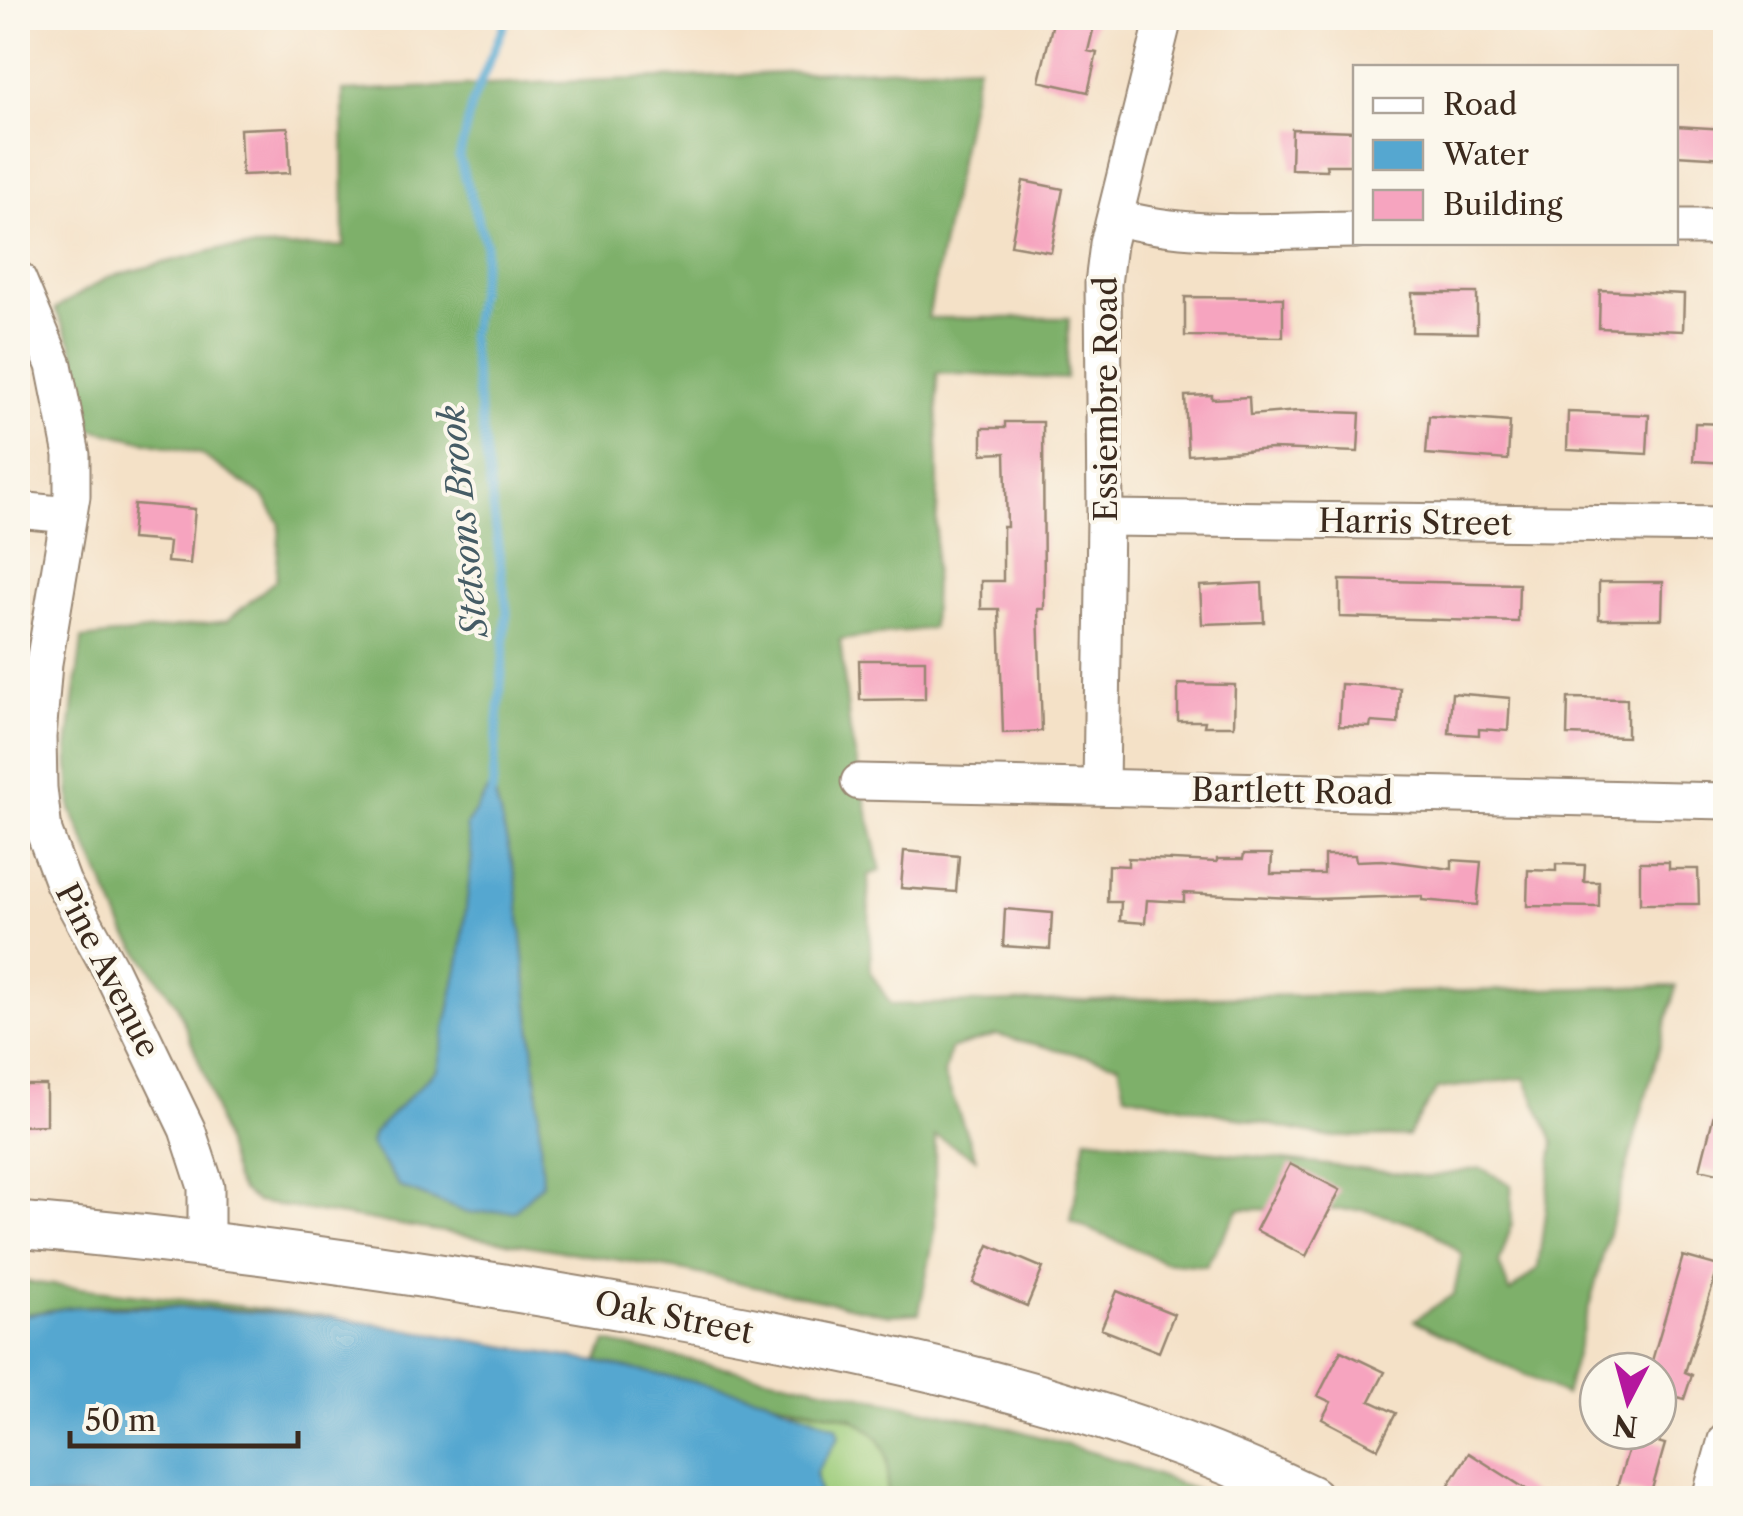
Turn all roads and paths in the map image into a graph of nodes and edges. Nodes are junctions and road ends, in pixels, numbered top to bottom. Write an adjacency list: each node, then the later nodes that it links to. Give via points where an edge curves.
1 (1164, 18): 2 (street, Essiembre Road)
2 (1114, 217): 5 (street, via 1201,231); 9 (street, Essiembre Road, via 1102,294)
3 (1678, 227): 4 (street)
4 (1726, 227)
5 (1353, 230)
6 (18, 279): 8 (street, Pine Avenue, via 62,390 72,455)
7 (18, 510): 8 (street)
8 (69, 514): 15 (street, Pine Avenue, via 38,737 44,832 187,1129 206,1187)
9 (1105, 518): 10 (street, Harris Street); 12 (street, Essiembre Road)
10 (1726, 525)
11 (860, 782): 12 (street, Bartlett Road)
12 (1101, 787): 13 (street, Bartlett Road)
13 (1726, 801)
14 (18, 1225): 15 (street, Oak Street)
15 (206, 1245): 17 (street, Oak Street, via 514,1288 966,1378 1167,1436)
16 (1726, 1440): 18 (street)
17 (1310, 1498)
18 (1710, 1498)

